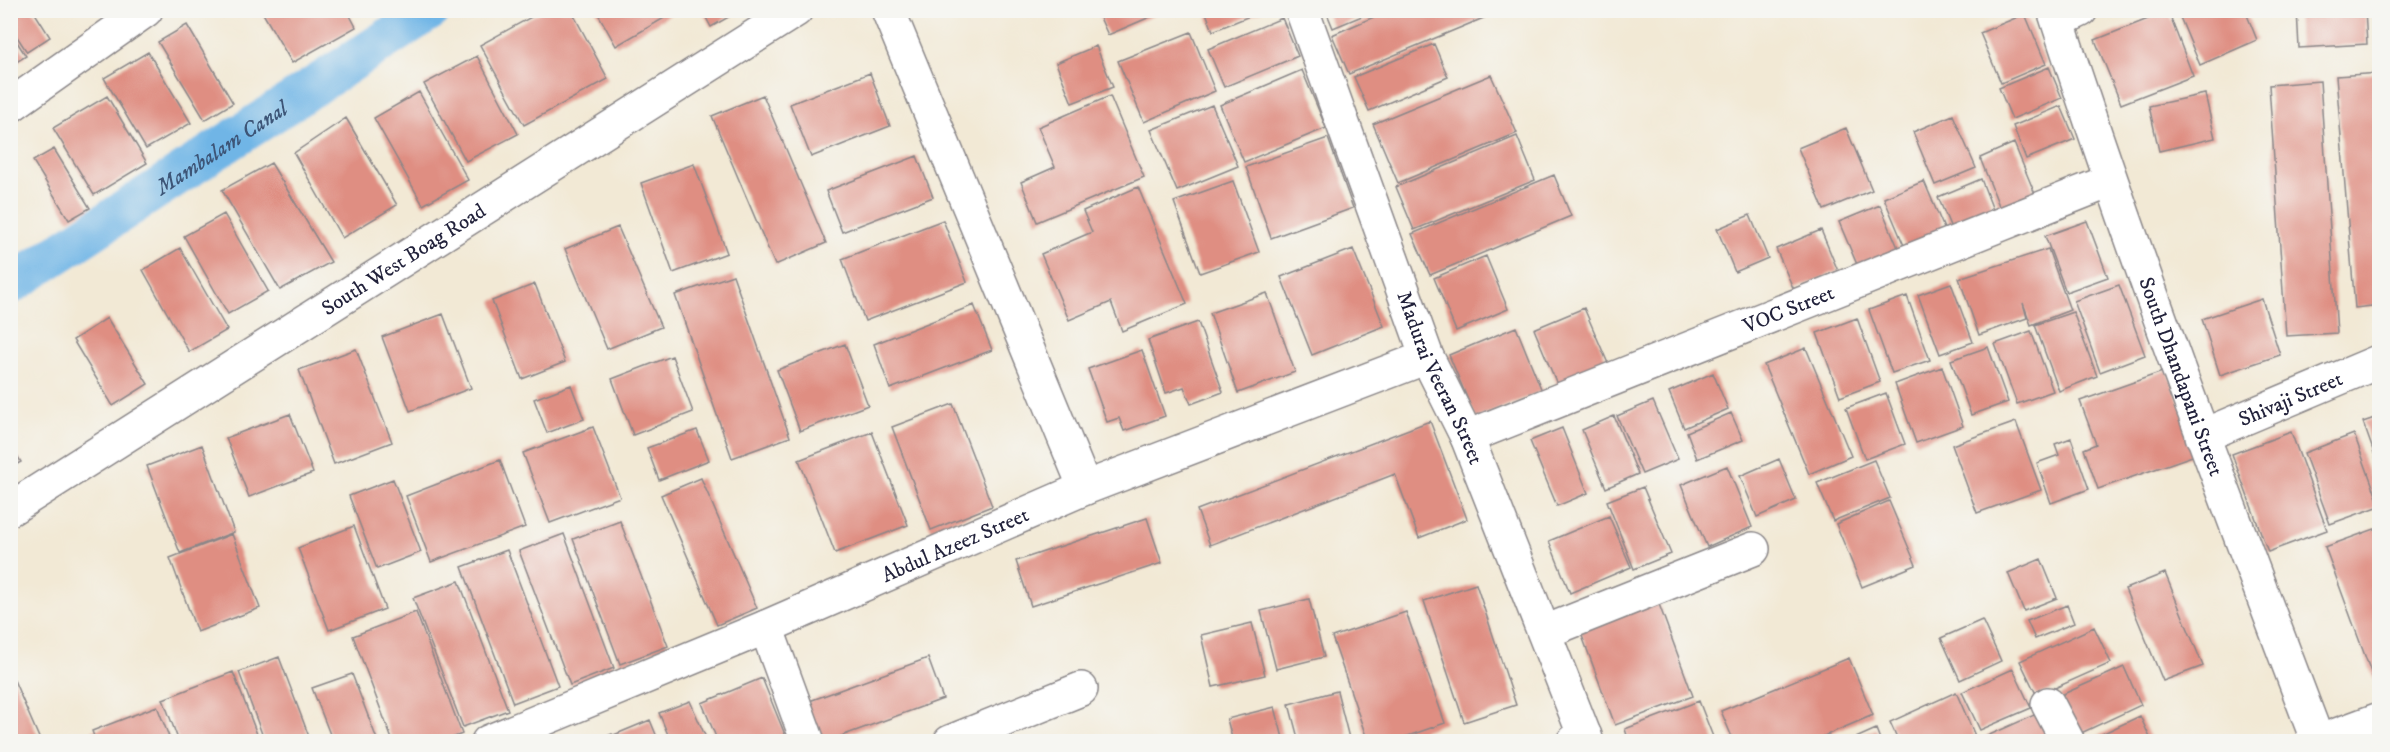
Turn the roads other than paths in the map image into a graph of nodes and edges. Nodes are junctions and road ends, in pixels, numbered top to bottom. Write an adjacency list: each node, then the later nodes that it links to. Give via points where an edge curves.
1 (146, 10): 6 (street)
2 (796, 10): 13 (street, South West Boag Road)
3 (888, 10): 12 (street)
4 (1302, 10): 8 (street, Madurai Veeran Street)
5 (2064, 14): 7 (street, South Dhandapani Street)
6 (10, 106)
7 (2110, 181): 10 (street, South Dhandapani Street); 11 (street, VOC Street)
8 (1427, 357): 11 (street, Madurai Veeran Street); 12 (street, Abdul Azeez Street)
9 (2379, 361): 10 (street, Shivaji Street)
10 (2202, 436): 25 (street, South Dhandapani Street)
11 (1467, 437): 16 (street, Madurai Veeran Street)
12 (1085, 488): 15 (street, Abdul Azeez Street)
13 (10, 509)
14 (1753, 549): 16 (street)
15 (766, 627): 21 (street, Abdul Azeez Street); 22 (street)
16 (1545, 632): 20 (street, Madurai Veeran Street)
17 (1081, 689): 23 (street)
18 (2048, 704): 24 (street)
19 (2379, 718): 25 (street)
20 (1582, 740)
21 (488, 741)
22 (808, 741)
23 (950, 741)
24 (2068, 741)
25 (2318, 741)

